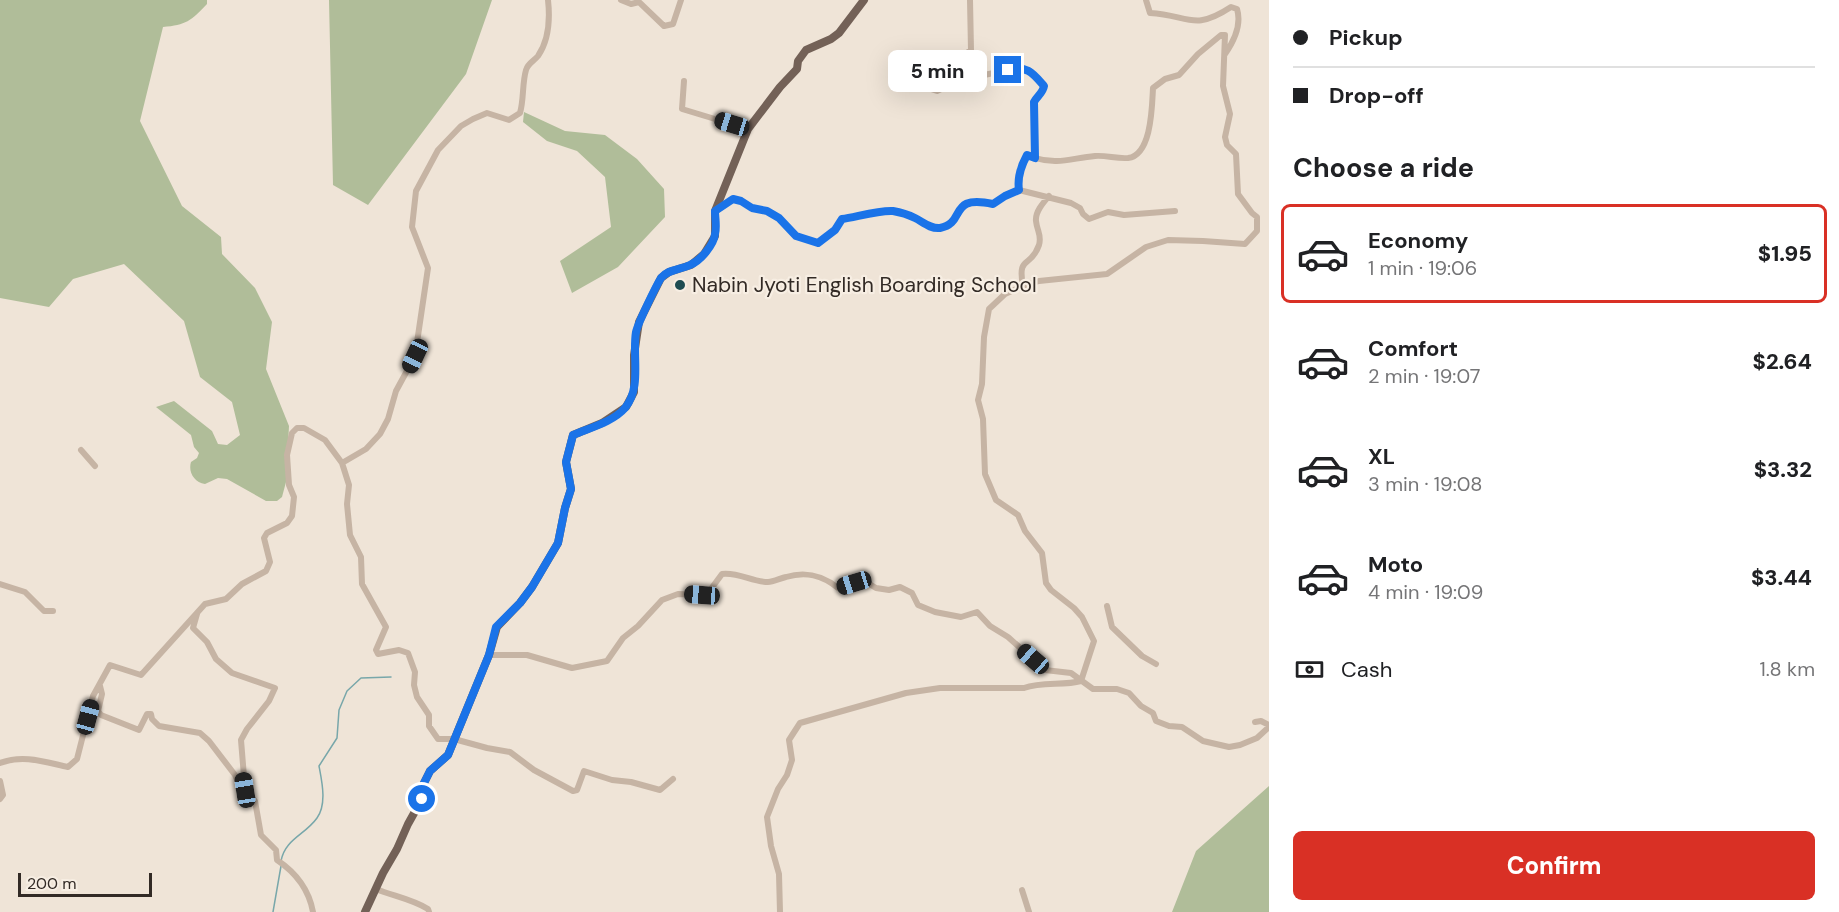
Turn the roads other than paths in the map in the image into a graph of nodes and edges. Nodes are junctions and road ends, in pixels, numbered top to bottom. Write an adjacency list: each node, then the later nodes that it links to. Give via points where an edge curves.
1 (548, 0): 17 (street, via 545,42 526,71 520,113 509,120 483,114 461,126 438,150 416,191 412,227 428,268 415,356 396,391 380,434 366,449)
2 (621, 0): 3 (street, via 639,2 664,26 673,24)
3 (681, 0)
4 (864, 0): 9 (main road, via 839,33 806,50 797,69)
5 (970, 0): 10 (street, via 971,50 964,56 929,65 924,70 924,79 937,91 975,76 1018,68 1030,70 1044,86 1034,102)
6 (1146, 0): 7 (street, via 1150,13 1193,22 1208,20 1231,7 1237,9 1236,34)
7 (1224, 57): 10 (street, via 1225,35 1221,35 1179,75 1153,88 1152,114 1139,154 1057,163); 15 (street, via 1223,86 1230,114 1225,137 1236,154 1238,194 1257,217 1257,231 1252,237 1245,244 1168,240 1146,247 1107,274 1039,280)
8 (684, 81): 9 (street, via 682,109)
9 (747, 129): 13 (main road)
10 (1035, 158): 11 (street, via 1027,155 1022,164)
11 (1019, 190): 12 (street); 13 (street, via 993,204 972,201 961,207 947,225 938,228 891,211 842,219 818,243 796,236 779,218 741,201 733,199)
12 (1049, 196): 14 (street, via 1080,208 1089,219 1108,213); 15 (street, via 1036,219 1041,236 1038,248 1020,270)
13 (715, 211): 23 (main road, via 715,236 704,254 691,265 661,278 639,322 634,392 626,407 573,435 566,462 571,489 558,543 532,587 496,627)
14 (1175, 211)
15 (1023, 286): 25 (street, via 1005,294 989,309 978,400 983,419 985,474 996,500 1017,515 1042,554 1046,583 1082,617 1094,641)
16 (81, 450): 18 (street)
17 (342, 463): 22 (street, via 326,440 304,428 292,433 287,455 294,511 287,523 264,538 270,562 266,571 242,584 226,599 205,604); 29 (street, via 349,485 350,535 361,557 362,584 386,627 376,650 378,654 399,650 408,653 415,672 417,697 429,715 432,733 438,739)
18 (95, 466)
19 (0, 584): 21 (street, via 25,592 44,611)
20 (1107, 606): 24 (street, via 1112,627)
21 (53, 611)
22 (197, 613): 26 (street, via 141,675 110,665); 33 (street, via 193,628 216,659 232,673 275,688 241,740)
23 (489, 655): 25 (street, via 527,655 572,668 608,662 623,638 662,600 678,594 708,593 722,574 768,582 811,574 838,588 866,582 889,590 900,587 912,593 918,605 935,612 961,617 977,612 1045,670 1071,673); 29 (main road)
24 (1156, 664)
25 (1081, 681): 28 (street, via 1093,689 1129,693 1153,713 1156,721 1182,727 1203,741 1221,746 1245,743); 40 (street, via 1024,688 940,688 906,693 800,723 789,740 792,760 788,775 767,817 779,874)
26 (100, 686): 30 (street, via 93,696 77,759 68,767 19,758); 33 (street, via 101,715 139,730 147,714 151,714 159,726 200,733)
27 (1255, 722): 28 (street)
28 (1269, 726)
29 (454, 739): 31 (street, via 510,752 573,791 577,790 584,771 660,790); 35 (main road, via 448,755 430,771 422,799)
30 (0, 763)
31 (673, 779)
32 (0, 781): 34 (street)
33 (245, 790): 37 (street, via 255,801 261,835 276,850 277,860 303,885)
34 (0, 799)
35 (376, 889): 38 (main road); 39 (street, via 417,902)
36 (1022, 890): 41 (street)
37 (313, 912)
38 (365, 912)
39 (429, 912)
40 (780, 912)
41 (1029, 912)

